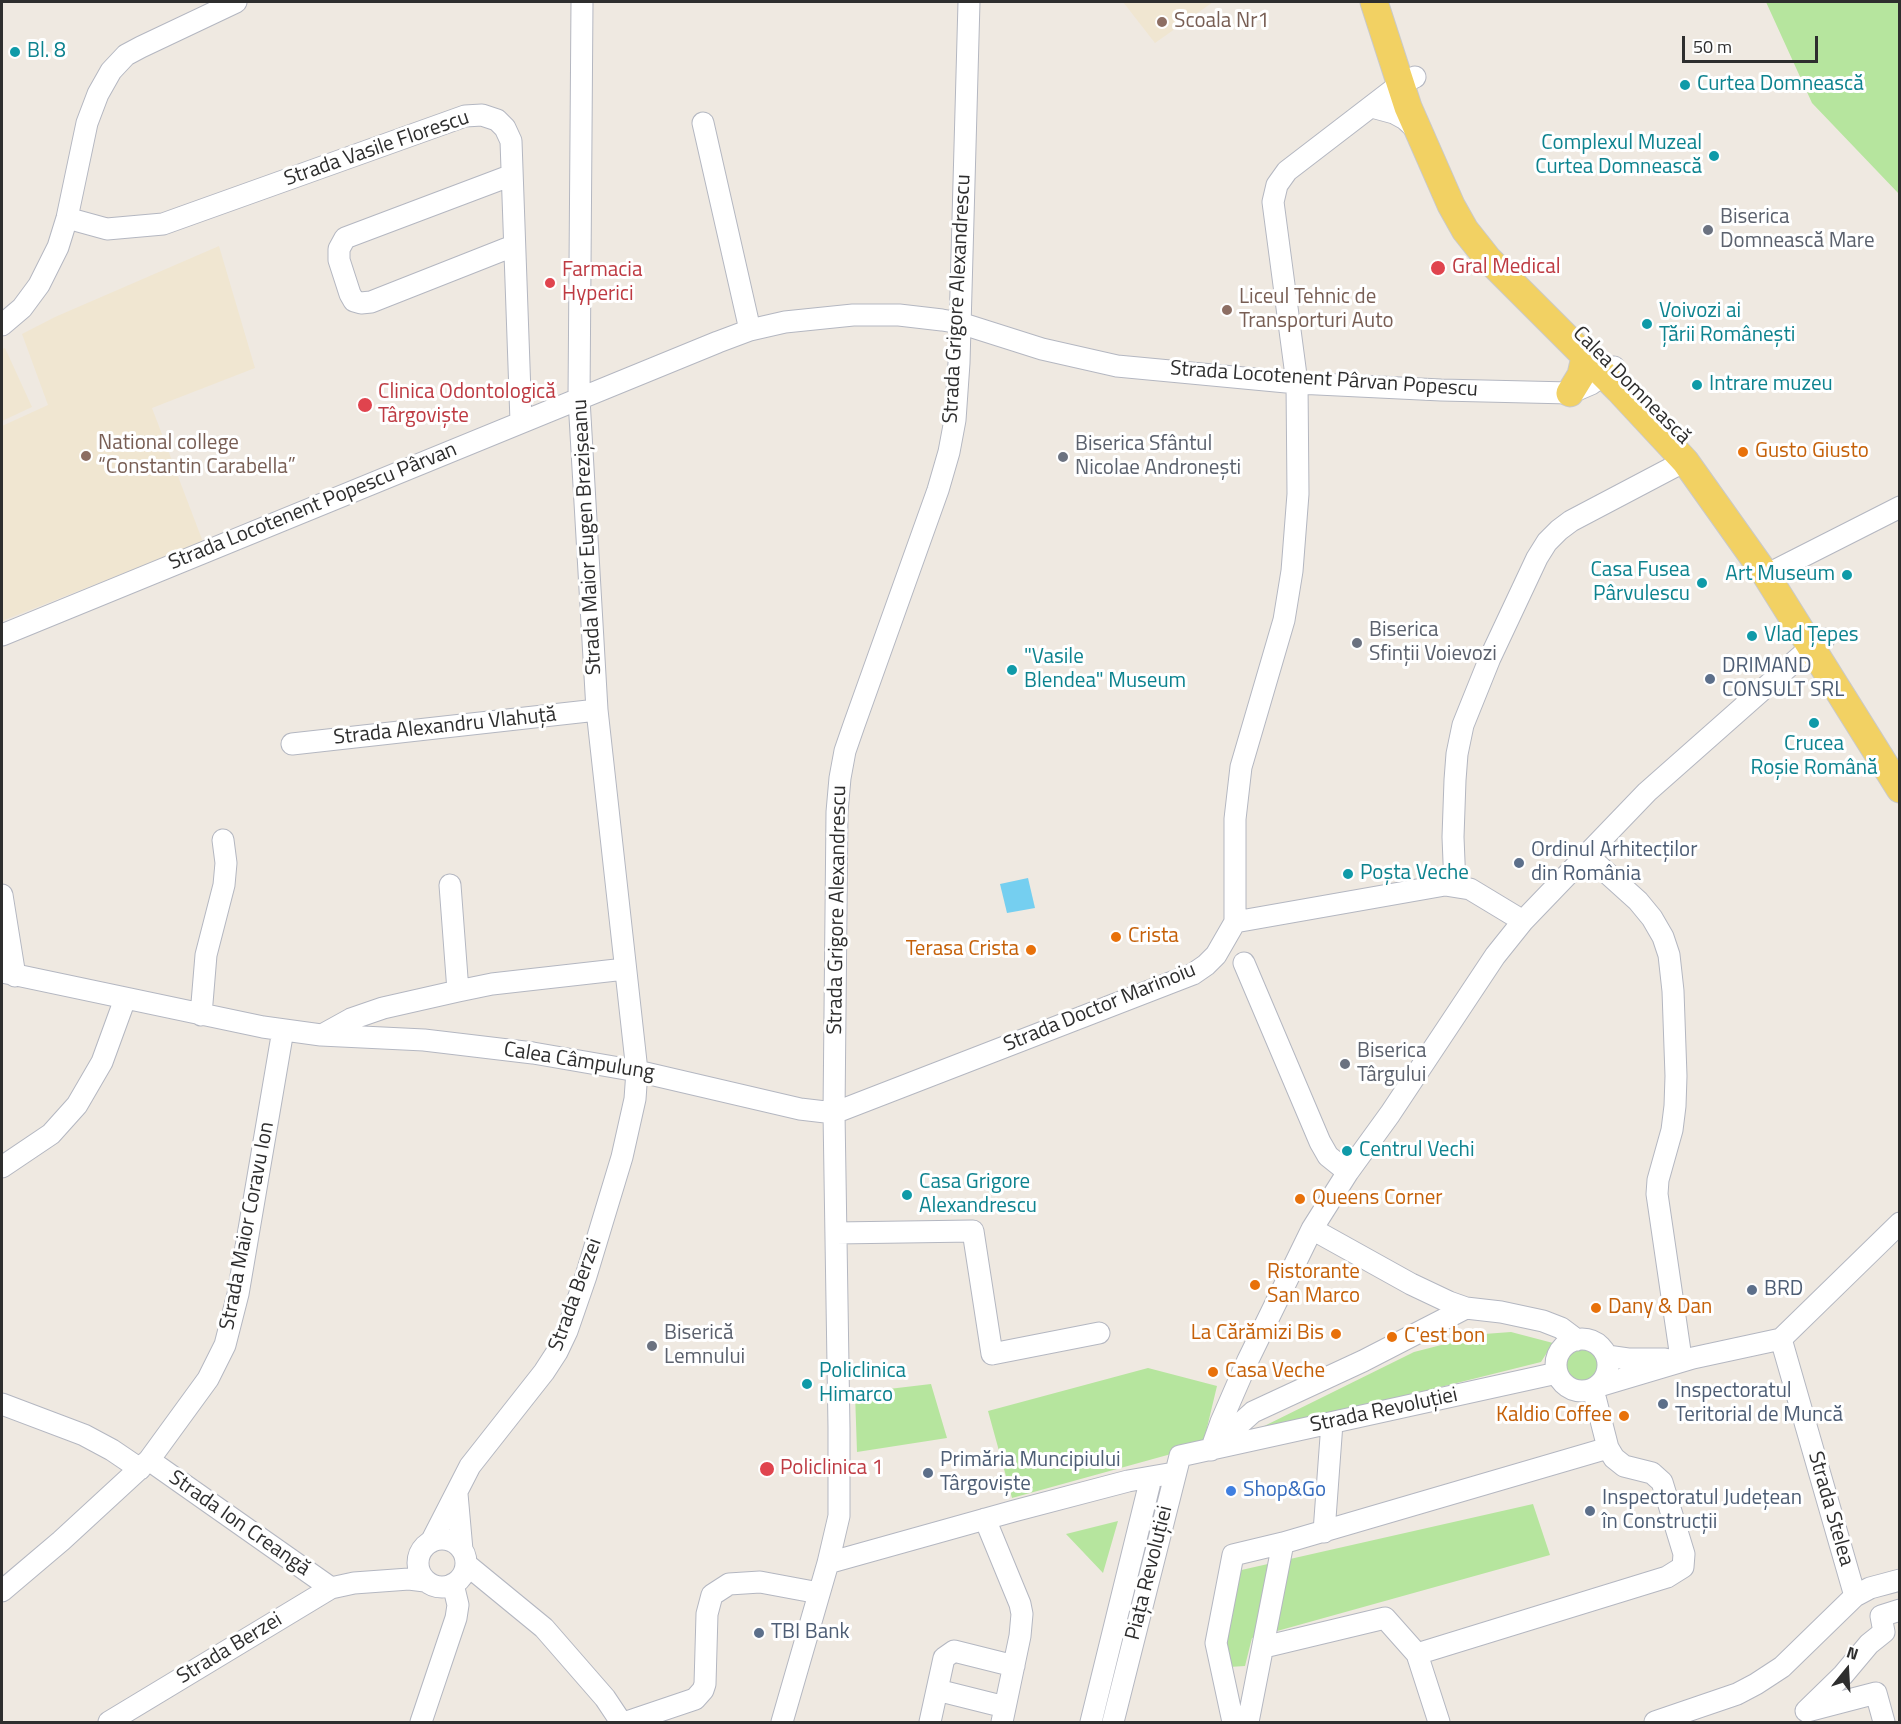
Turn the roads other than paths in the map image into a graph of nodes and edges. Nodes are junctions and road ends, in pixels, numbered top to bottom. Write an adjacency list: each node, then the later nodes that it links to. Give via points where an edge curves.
1 (236, 2): 11 (street, via 126,55 111,71 87,123)
2 (582, 2): 20 (street, Strada Maior Eugen Brezișeanu)
3 (969, 2): 13 (street, Strada Grigore Alexandrescu)
4 (1374, 2): 6 (main road)
5 (1391, 2): 6 (main road, Calea Domnească)
6 (1407, 81): 7 (street); 9 (main road, Calea Domnească); 17 (main road, Calea Domnească, via 1477,224)
7 (1372, 107): 9 (street, via 1394,113); 18 (street, via 1287,171 1277,185 1273,202)
8 (703, 123): 15 (street)
9 (1417, 130): 17 (main road, Calea Domnească, via 1451,205 1471,238 1514,287)
10 (512, 175): 11 (street, Strada Vasile Florescu, via 511,141 505,128 497,120 482,115 465,116 163,224 107,229); 12 (street, Strada Vasile Florescu); 12 (street, via 345,238 339,260 354,301 361,303)
11 (67, 218): 14 (street, via 39,285 22,308)
12 (513, 246): 21 (street, Strada Vasile Florescu)
13 (960, 323): 15 (street, Strada Locotenent Popescu Pârvan, via 899,315 853,315); 16 (street, Strada Locotenent Popescu Pârvan); 47 (street, Strada Grigore Alexandrescu, via 949,452 854,725 840,778)
14 (2, 325)
15 (750, 330): 20 (street, Strada Locotenent Popescu Pârvan)
16 (1042, 349): 18 (street, Strada Locotenent Pârvan Popescu, via 1117,366)
17 (1601, 366): 19 (main road, via 1581,375); 22 (main road, Calea Domnească); 24 (main road, Calea Domnească, via 1697,454)
18 (1297, 383): 19 (street, Strada Locotenent Pârvan Popescu); 37 (street, via 1298,494 1292,571 1284,620 1241,767 1235,819)
19 (1570, 393)
20 (579, 399): 21 (street, Strada Locotenent Popescu Pârvan); 27 (street, Strada Maior Eugen Brezișeanu)
21 (521, 422): 25 (street, Strada Locotenent Popescu Pârvan)
22 (1685, 461): 24 (main road, Calea Domnească); 34 (street, via 1571,521 1546,542 1490,658 1463,725 1455,780)
23 (1899, 507): 24 (street)
24 (1773, 571): 26 (main road, Calea Domnească)
25 (2, 635)
26 (1818, 643): 29 (main road, Calea Domnească); 30 (main road, Calea Domnească); 32 (street, via 1647,792)
27 (597, 710): 28 (street, Strada Alexandru Vlahuță); 39 (street, Strada Maior Eugen Brezișeanu)
28 (292, 744)
29 (1899, 760)
30 (1899, 789)
31 (224, 840): 43 (street, via 224,885 206,955)
32 (1587, 855): 36 (street); 58 (street, via 1652,918 1664,937 1669,956 1675,1106 1657,1194)
33 (450, 885): 41 (street)
34 (1455, 886): 36 (street, via 1470,889); 37 (street)
35 (2, 895): 40 (street)
36 (1522, 921): 49 (street)
37 (1235, 922): 47 (street, Strada Doctor Marinoiu, via 1216,955 1192,974)
38 (1244, 963): 49 (street, via 1320,1142 1328,1156)
39 (626, 969): 41 (street); 46 (street, Strada Maior Eugen Brezișeanu)
40 (8, 974): 42 (street, Calea Câmpulung)
41 (458, 991): 45 (street, via 383,1008)
42 (125, 999): 43 (street, Calea Câmpulung); 48 (street, via 102,1062 77,1105 51,1134)
43 (201, 1015): 44 (street, Calea Câmpulung)
44 (283, 1030): 45 (street, Calea Câmpulung); 65 (street, Strada Maior Coravu Ion, via 238,1294 225,1345 208,1379)
45 (321, 1035): 46 (street, Calea Câmpulung, via 452,1043)
46 (637, 1071): 47 (street, Calea Câmpulung, via 800,1109); 68 (street, Strada Berzei, via 622,1158 567,1331 544,1372 480,1450)
47 (834, 1113): 52 (street, Strada Grigore Alexandrescu)
48 (2, 1167)
49 (1348, 1172): 51 (street)
50 (1899, 1223): 55 (street)
51 (1312, 1229): 53 (street, via 1411,1284); 63 (street, via 1248,1360)
52 (836, 1233): 54 (street, via 973,1231 992,1354); 73 (street, Strada Grigore Alexandrescu, via 838,1516)
53 (1466, 1308): 56 (street, via 1526,1316 1561,1328); 63 (street, via 1253,1412)
54 (1099, 1334)
55 (1781, 1339): 58 (street); 81 (street, Strada Stelea)
56 (1577, 1340): 57 (street, via 1597,1343); 59 (street, via 1560,1351)
57 (1607, 1356): 58 (street); 60 (street, via 1607,1374)
58 (1687, 1358): 60 (street)
59 (1557, 1373): 60 (street, via 1573,1390); 62 (street, Strada Revoluției)
60 (1591, 1389): 64 (street)
61 (2, 1404): 65 (street, via 84,1435)
62 (1332, 1423): 63 (street, Strada Revoluției); 70 (street)
63 (1211, 1450): 66 (street, Piața Revoluției, via 1180,1456)
64 (1603, 1450): 70 (street); 84 (street, via 1624,1466 1647,1470 1662,1482 1684,1554 1683,1567 1667,1577)
65 (144, 1465): 78 (street, Strada Ion Creangă); 79 (street, Strada Maior Coravu Ion)
66 (1174, 1473): 67 (street); 95 (street, Piața Revoluției)
67 (1150, 1478): 69 (street); 94 (street)
68 (457, 1494): 72 (street, Strada Berzei); 74 (street)
69 (985, 1519): 73 (street); 85 (street, via 1022,1614)
70 (1324, 1532): 71 (street)
71 (1283, 1543): 83 (street); 96 (street, via 1233,1555 1216,1643)
72 (425, 1549): 74 (street, via 440,1539 449,1540); 76 (street, via 418,1569); 77 (street, Strada Berzei)
73 (828, 1563): 80 (street, Strada Grigore Alexandrescu)
74 (459, 1570): 76 (street, via 440,1587); 89 (street, via 456,1618); 90 (street, via 489,1584 544,1628)
75 (1899, 1580): 81 (street)
76 (425, 1581): 77 (street, Strada Berzei)
77 (354, 1583): 78 (street, Strada Berzei)
78 (331, 1588): 88 (street, Strada Berzei)
79 (2, 1591)
80 (819, 1593): 91 (street, via 760,1582 729,1584 712,1595 707,1614 703,1690 695,1699); 92 (street, Strada Grigore Alexandrescu)
81 (1855, 1596): 99 (street, via 1770,1676 1737,1694)
82 (1899, 1610): 100 (street, via 1881,1616 1884,1632 1806,1711 1876,1693)
83 (1264, 1647): 84 (street, via 1385,1618); 97 (street)
84 (1417, 1654): 98 (street)
85 (1014, 1666): 86 (street, via 954,1651 944,1658); 87 (street)
86 (937, 1690): 87 (street); 93 (street)
87 (1004, 1715)
88 (109, 1722)
89 (421, 1722)
90 (621, 1722)
91 (627, 1722)
92 (782, 1722)
93 (930, 1722)
94 (1091, 1722)
95 (1113, 1722)
96 (1233, 1722)
97 (1248, 1722)
98 (1438, 1722)
99 (1655, 1722)
100 (1884, 1722)

